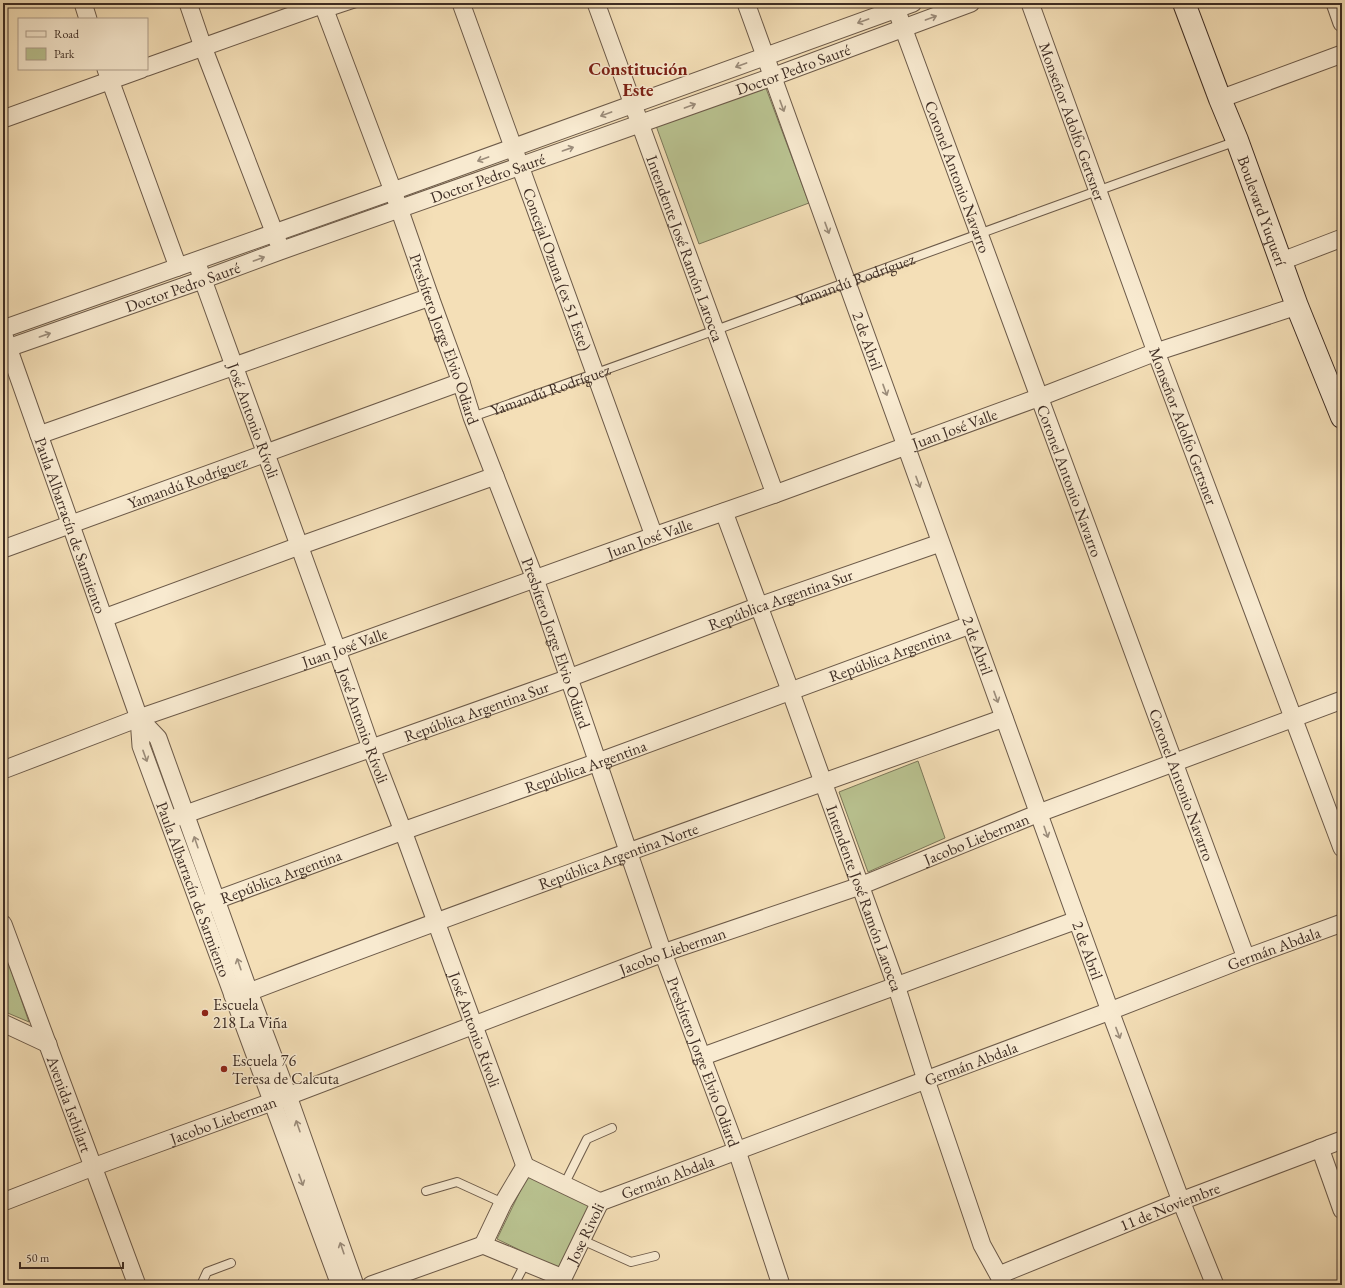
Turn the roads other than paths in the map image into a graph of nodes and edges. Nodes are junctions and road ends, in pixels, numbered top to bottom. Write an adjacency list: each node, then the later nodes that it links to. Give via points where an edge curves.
1 (83, 3): 14 (street)
2 (188, 3): 17 (street)
3 (356, 3): 13 (lane)
4 (461, 3): 29 (street, Concejal Ozuna (ex 51 Este))
5 (596, 3): 25 (street, Intendente José Ramón Larocca)
6 (746, 3): 19 (street, 2 de Abril)
7 (913, 3): 12 (street, Doctor Pedro Sauré)
8 (971, 3): 16 (street, Doctor Pedro Sauré, one-way to 8)
9 (1030, 3): 31 (street, Monseñor Adolfo Gertsner)
10 (1184, 3): 24 (street, Boulevard Yuquerí)
11 (1334, 3): 15 (street)
12 (895, 6): 16 (street, Coronel Antonio Navarro); 19 (street, Doctor Pedro Sauré, one-way to 19)
13 (324, 7): 17 (street); 32 (street, Presbítero Jorge Elvio Odiard)
14 (88, 18)
15 (1342, 22)
16 (903, 28): 23 (street, Doctor Pedro Sauré); 35 (street, Coronel Antonio Navarro)
17 (203, 47): 20 (street); 34 (street)
18 (1342, 54): 24 (street)
19 (765, 57): 23 (street, 2 de Abril); 25 (street, Doctor Pedro Sauré, one-way to 25)
20 (148, 67)
21 (136, 70): 22 (street)
22 (108, 75): 26 (street); 40 (street)
23 (772, 77): 27 (street, Doctor Pedro Sauré, one-way to 23); 42 (street, 2 de Abril, one-way to 42)
24 (1220, 99): 28 (street, Boulevard Yuquerí)
25 (633, 104): 27 (street, Intendente José Ramón Larocca); 29 (street, Doctor Pedro Sauré, one-way to 29)
26 (3, 119)
27 (640, 124): 30 (street, Doctor Pedro Sauré, one-way to 27); 46 (street, Intendente José Ramón Larocca)
28 (1237, 140): 31 (lane, Yamandú Rodríguez); 38 (street, Boulevard Yuquerí)
29 (513, 148): 30 (street, Concejal Ozuna (ex 51 Este)); 32 (street, Doctor Pedro Sauré, one-way to 32)
30 (520, 166): 33 (street, Doctor Pedro Sauré); 50 (street, Concejal Ozuna (ex 51 Este))
31 (1097, 190): 35 (lane, Yamandú Rodríguez); 48 (street, Monseñor Adolfo Gertsner)
32 (393, 191): 33 (street, Presbítero Jorge Elvio Odiard); 34 (street, Doctor Pedro Sauré)
33 (399, 209): 37 (street, Doctor Pedro Sauré); 43 (street, Presbítero Jorge Elvio Odiard)
34 (274, 232): 37 (street); 39 (street, Doctor Pedro Sauré)
35 (979, 233): 42 (lane, Yamandú Rodríguez); 52 (street, Coronel Antonio Navarro)
36 (1342, 238): 38 (street)
37 (280, 251): 41 (street, Doctor Pedro Sauré, one-way to 37)
38 (1282, 261): 44 (street, Boulevard Yuquerí)
39 (196, 262): 40 (street, Doctor Pedro Sauré); 41 (street, José Antonio Rívoli)
40 (178, 267): 45 (street, Doctor Pedro Sauré)
41 (202, 280): 47 (street, Doctor Pedro Sauré, one-way to 41); 49 (street, José Antonio Rívoli)
42 (846, 282): 46 (lane, Yamandú Rodríguez); 56 (street, 2 de Abril, one-way to 56)
43 (430, 297): 49 (street); 51 (street, Presbítero Jorge Elvio Odiard)
44 (1297, 306): 48 (street, Juan José Valle); 54 (street, Boulevard Yuquerí)
45 (3, 328)
46 (715, 330): 50 (lane, Yamandú Rodríguez); 59 (street, Intendente José Ramón Larocca)
47 (5, 343): 55 (street, Paula Albarracín de Sarmiento)
48 (1156, 352): 52 (street, Juan José Valle); 76 (street, Monseñor Adolfo Gertsner)
49 (234, 366): 55 (street); 57 (street, José Antonio Rívoli)
50 (596, 374): 53 (lane, Yamandú Rodríguez); 62 (street, Concejal Ozuna (ex 51 Este))
51 (461, 382): 53 (street, Presbítero Jorge Elvio Odiard); 57 (street, Yamandú Rodríguez)
52 (1040, 397): 56 (street, Juan José Valle); 79 (street, Coronel Antonio Navarro)
53 (472, 417): 58 (street, Presbítero Jorge Elvio Odiard)
54 (1342, 417)
55 (38, 434): 61 (street, Paula Albarracín de Sarmiento)
56 (905, 446): 59 (street, Juan José Valle); 63 (street, 2 de Abril, one-way to 63)
57 (266, 454): 61 (street, Yamandú Rodríguez); 64 (street, José Antonio Rívoli)
58 (495, 476): 64 (street); 66 (street, Presbítero Jorge Elvio Odiard)
59 (775, 494): 60 (street, Juan José Valle)
60 (724, 512): 62 (street, Juan José Valle); 67 (street, Intendente José Ramón Larocca)
61 (71, 525): 65 (street, Yamandú Rodríguez); 68 (street, Paula Albarracín de Sarmiento)
62 (654, 536): 66 (street, Juan José Valle)
63 (940, 543): 67 (street, República Argentina Sur); 69 (street, 2 de Abril)
64 (299, 546): 68 (street); 70 (street, José Antonio Rívoli)
65 (3, 549)
66 (535, 579): 70 (street, Juan José Valle); 71 (street, Presbítero Jorge Elvio Odiard)
67 (759, 606): 71 (street, República Argentina Sur); 72 (street, Intendente José Ramón Larocca)
68 (104, 618): 74 (street, Paula Albarracín de Sarmiento)
69 (970, 625): 72 (street, República Argentina); 75 (street, 2 de Abril, one-way to 75)
70 (337, 650): 74 (street, Juan José Valle); 77 (street, José Antonio Rívoli)
71 (569, 678): 77 (street, República Argentina Sur); 78 (street, Presbítero Jorge Elvio Odiard)
72 (790, 690): 78 (street, República Argentina); 81 (street, Intendente José Ramón Larocca)
73 (1342, 700): 76 (street, Jacobo Lieberman)
74 (139, 718): 80 (street, Juan José Valle); 83 (street, Paula Albarracín de Sarmiento, via 158,738); 84 (street, Paula Albarracín de Sarmiento, one-way to 84, via 141,746)
75 (1004, 718): 81 (street, República Argentina Norte); 82 (street, 2 de Abril)
76 (1294, 718): 79 (street, Jacobo Lieberman); 86 (street, Monseñor Adolfo Gertsner)
77 (371, 748): 83 (street, República Argentina Sur); 85 (street, José Antonio Rívoli)
78 (598, 762): 85 (street, República Argentina); 87 (street, Presbítero Jorge Elvio Odiard)
79 (1174, 762): 82 (street, Jacobo Lieberman); 96 (street, Coronel Antonio Navarro)
80 (3, 770)
81 (823, 782): 87 (street, República Argentina Norte); 88 (street, Intendente José Ramón Larocca)
82 (1039, 813): 88 (street, Jacobo Lieberman); 91 (street, 2 de Abril, one-way to 91)
83 (186, 814): 84 (street, República Argentina Sur); 89 (street, Paula Albarracín de Sarmiento, one-way to 83)
84 (169, 820): 90 (street, Paula Albarracín de Sarmiento)
85 (403, 831): 89 (street, República Argentina); 92 (street, José Antonio Rívoli)
86 (1342, 848)
87 (627, 852): 92 (street, República Argentina Norte); 95 (street, Presbítero Jorge Elvio Odiard)
88 (860, 886): 95 (street, Jacobo Lieberman); 97 (street, Intendente José Ramón Larocca)
89 (216, 900): 90 (street, República Argentina); 98 (street, Paula Albarracín de Sarmiento, one-way to 89)
90 (200, 906): 98 (street, Paula Albarracín de Sarmiento)
91 (1077, 920): 97 (street); 99 (street, 2 de Abril)
92 (436, 921): 98 (street, República Argentina Norte); 101 (street, José Antonio Rívoli)
93 (3, 924): 102 (street, Avenida Isthilart)
94 (1342, 924): 96 (street, Germán Abdala)
95 (663, 953): 101 (street, Jacobo Lieberman); 103 (street, Presbítero Jorge Elvio Odiard)
96 (1246, 958): 99 (street, Germán Abdala)
97 (896, 985): 103 (street); 104 (street, Intendente José Ramón Larocca)
98 (241, 994): 105 (street, Paula Albarracín de Sarmiento)
99 (1110, 1011): 104 (street, Germán Abdala); 114 (street, 2 de Abril, one-way to 114)
100 (3, 1023): 102 (street)
101 (474, 1025): 105 (street, Jacobo Lieberman); 110 (street, José Antonio Rívoli)
102 (48, 1044): 111 (street, Avenida Isthilart)
103 (701, 1057): 109 (street, Presbítero Jorge Elvio Odiard)
104 (926, 1080): 109 (street, Germán Abdala); 124 (street, Intendente José Ramón Larocca, via 982,1245)
105 (280, 1099): 111 (street, Jacobo Lieberman); 128 (street, Paula Albarracín de Sarmiento, one-way to 128); 129 (street, Paula Albarracín de Sarmiento, one-way to 105)
106 (612, 1128): 112 (lane, via 587,1139)
107 (1342, 1140): 108 (street, 11 de Noviembre)
108 (1320, 1148): 114 (street, 11 de Noviembre); 118 (street)
109 (737, 1151): 116 (street, Germán Abdala); 132 (street, Presbítero Jorge Elvio Odiard)
110 (524, 1166): 112 (street, Jose Rivoli); 117 (street)
111 (93, 1167): 115 (street, Jacobo Lieberman); 126 (street, Avenida Isthilart)
112 (564, 1185): 116 (street, Jose Rivoli)
113 (426, 1191): 117 (lane, via 458,1182)
114 (1181, 1201): 124 (street, 11 de Noviembre); 133 (street, 2 de Abril)
115 (3, 1202)
116 (600, 1202): 119 (street, Jose Rivoli)
117 (503, 1203): 120 (street)
118 (1342, 1210)
119 (582, 1240): 121 (lane, via 631,1262); 125 (street, Jose Rivoli)
120 (483, 1245): 122 (street, Jose Rivoli); 130 (street)
121 (655, 1256)
122 (526, 1262): 125 (street, Jose Rivoli); 131 (lane)
123 (231, 1263): 127 (lane, via 207,1272)
124 (1001, 1280)
125 (565, 1282)
126 (137, 1285)
127 (201, 1285)
128 (340, 1285)
129 (354, 1285)
130 (371, 1285)
131 (514, 1285)
132 (781, 1285)
133 (1215, 1285)

